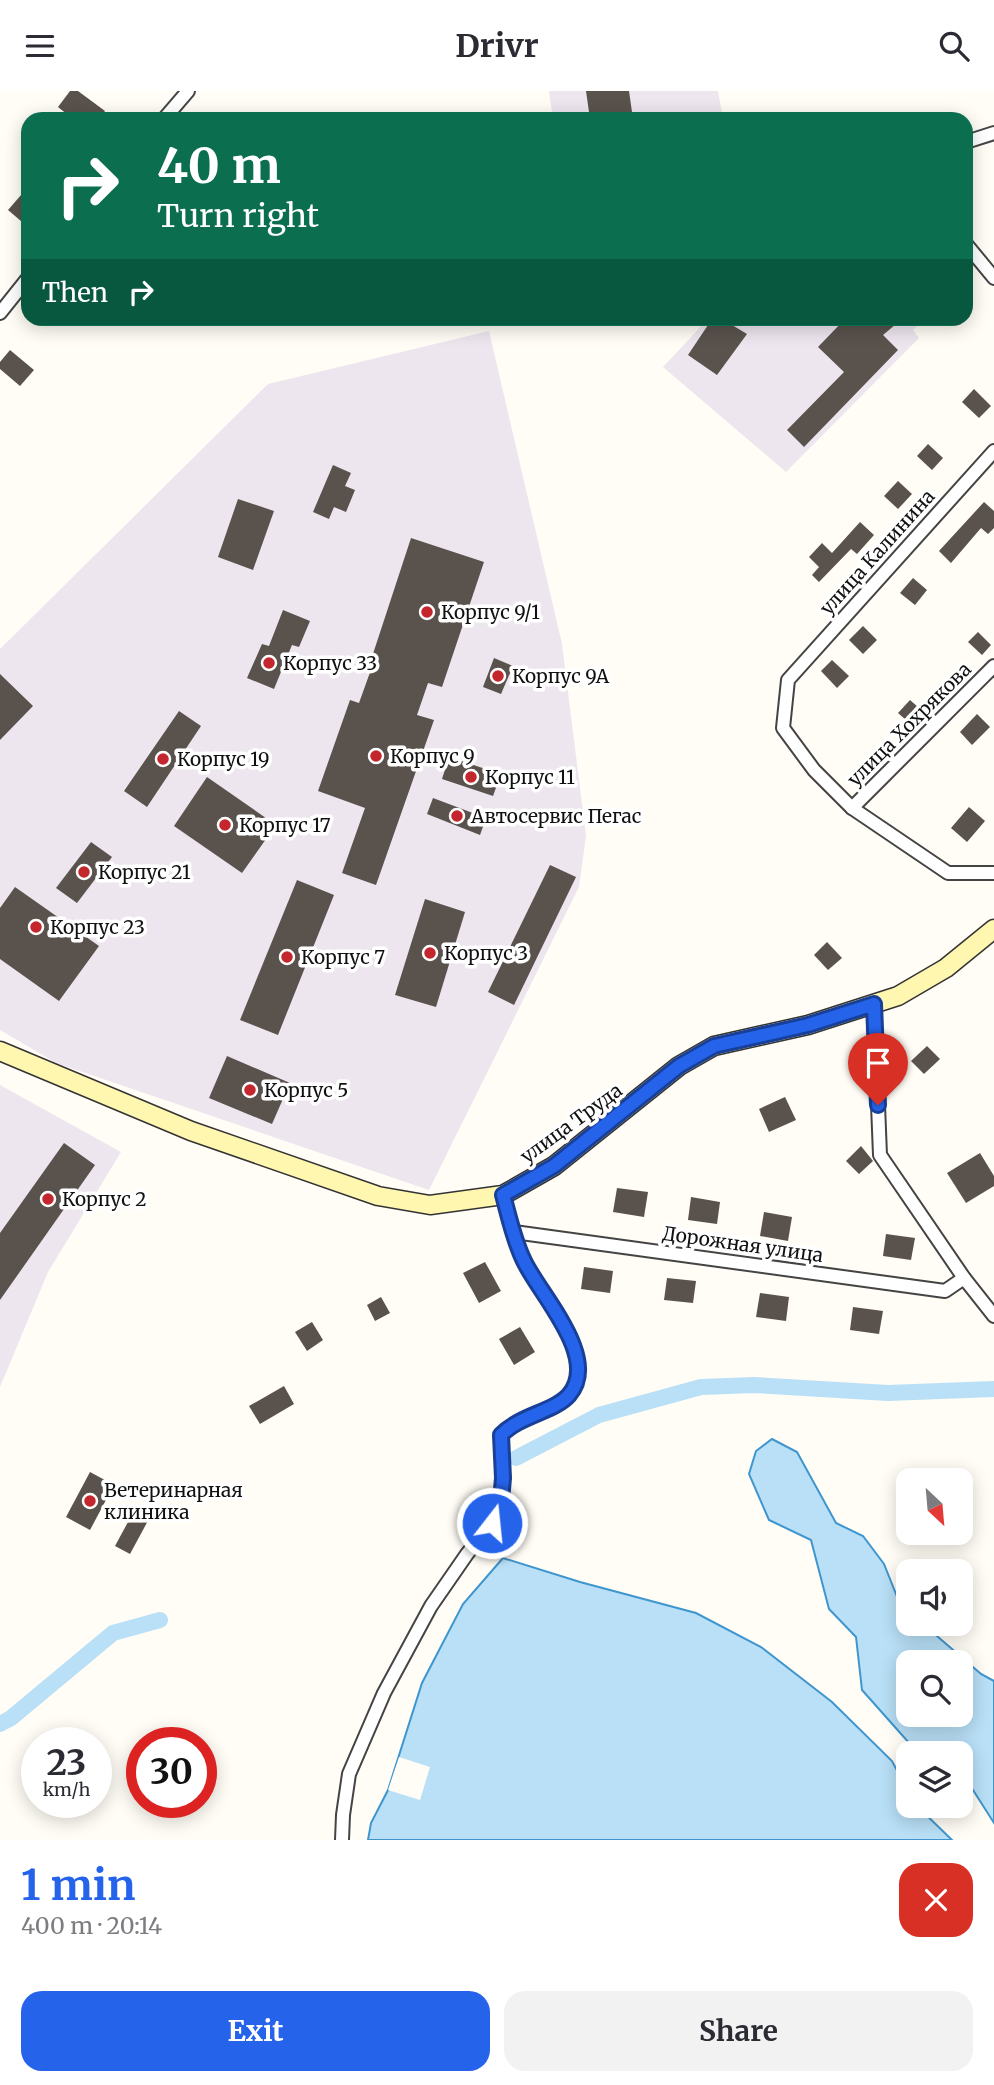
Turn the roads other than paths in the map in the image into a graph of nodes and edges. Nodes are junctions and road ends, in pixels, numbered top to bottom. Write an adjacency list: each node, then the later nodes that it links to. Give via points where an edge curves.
1 (188, 91): 2 (street)
2 (170, 112)
3 (994, 133): 4 (street)
4 (973, 140)
5 (973, 252): 6 (street)
6 (994, 278)
7 (21, 287): 8 (street)
8 (0, 313)
9 (994, 451): 11 (street, улица Калинина, via 788,680 783,727 814,770)
10 (994, 666): 11 (street, улица Хохрякова)
11 (852, 808): 12 (street, via 948,873)
12 (994, 873)
13 (991, 932): 14 (street, улица Труда, via 946,968 898,996)
14 (874, 1004): 16 (street, улица Труда, via 808,1025 714,1046 679,1066 554,1166); 18 (street, via 880,1155)
15 (0, 1051): 16 (street, улица Труда, via 191,1131 378,1196 430,1205)
16 (503, 1195): 17 (street)
17 (514, 1232): 18 (street, Дорожная улица, via 946,1291); 20 (street, via 523,1260 571,1338 578,1381 568,1396 510,1425 501,1435 503,1478 497,1512 431,1606 384,1693 349,1774)
18 (964, 1278): 19 (street)
19 (994, 1315)
20 (342, 1840)

